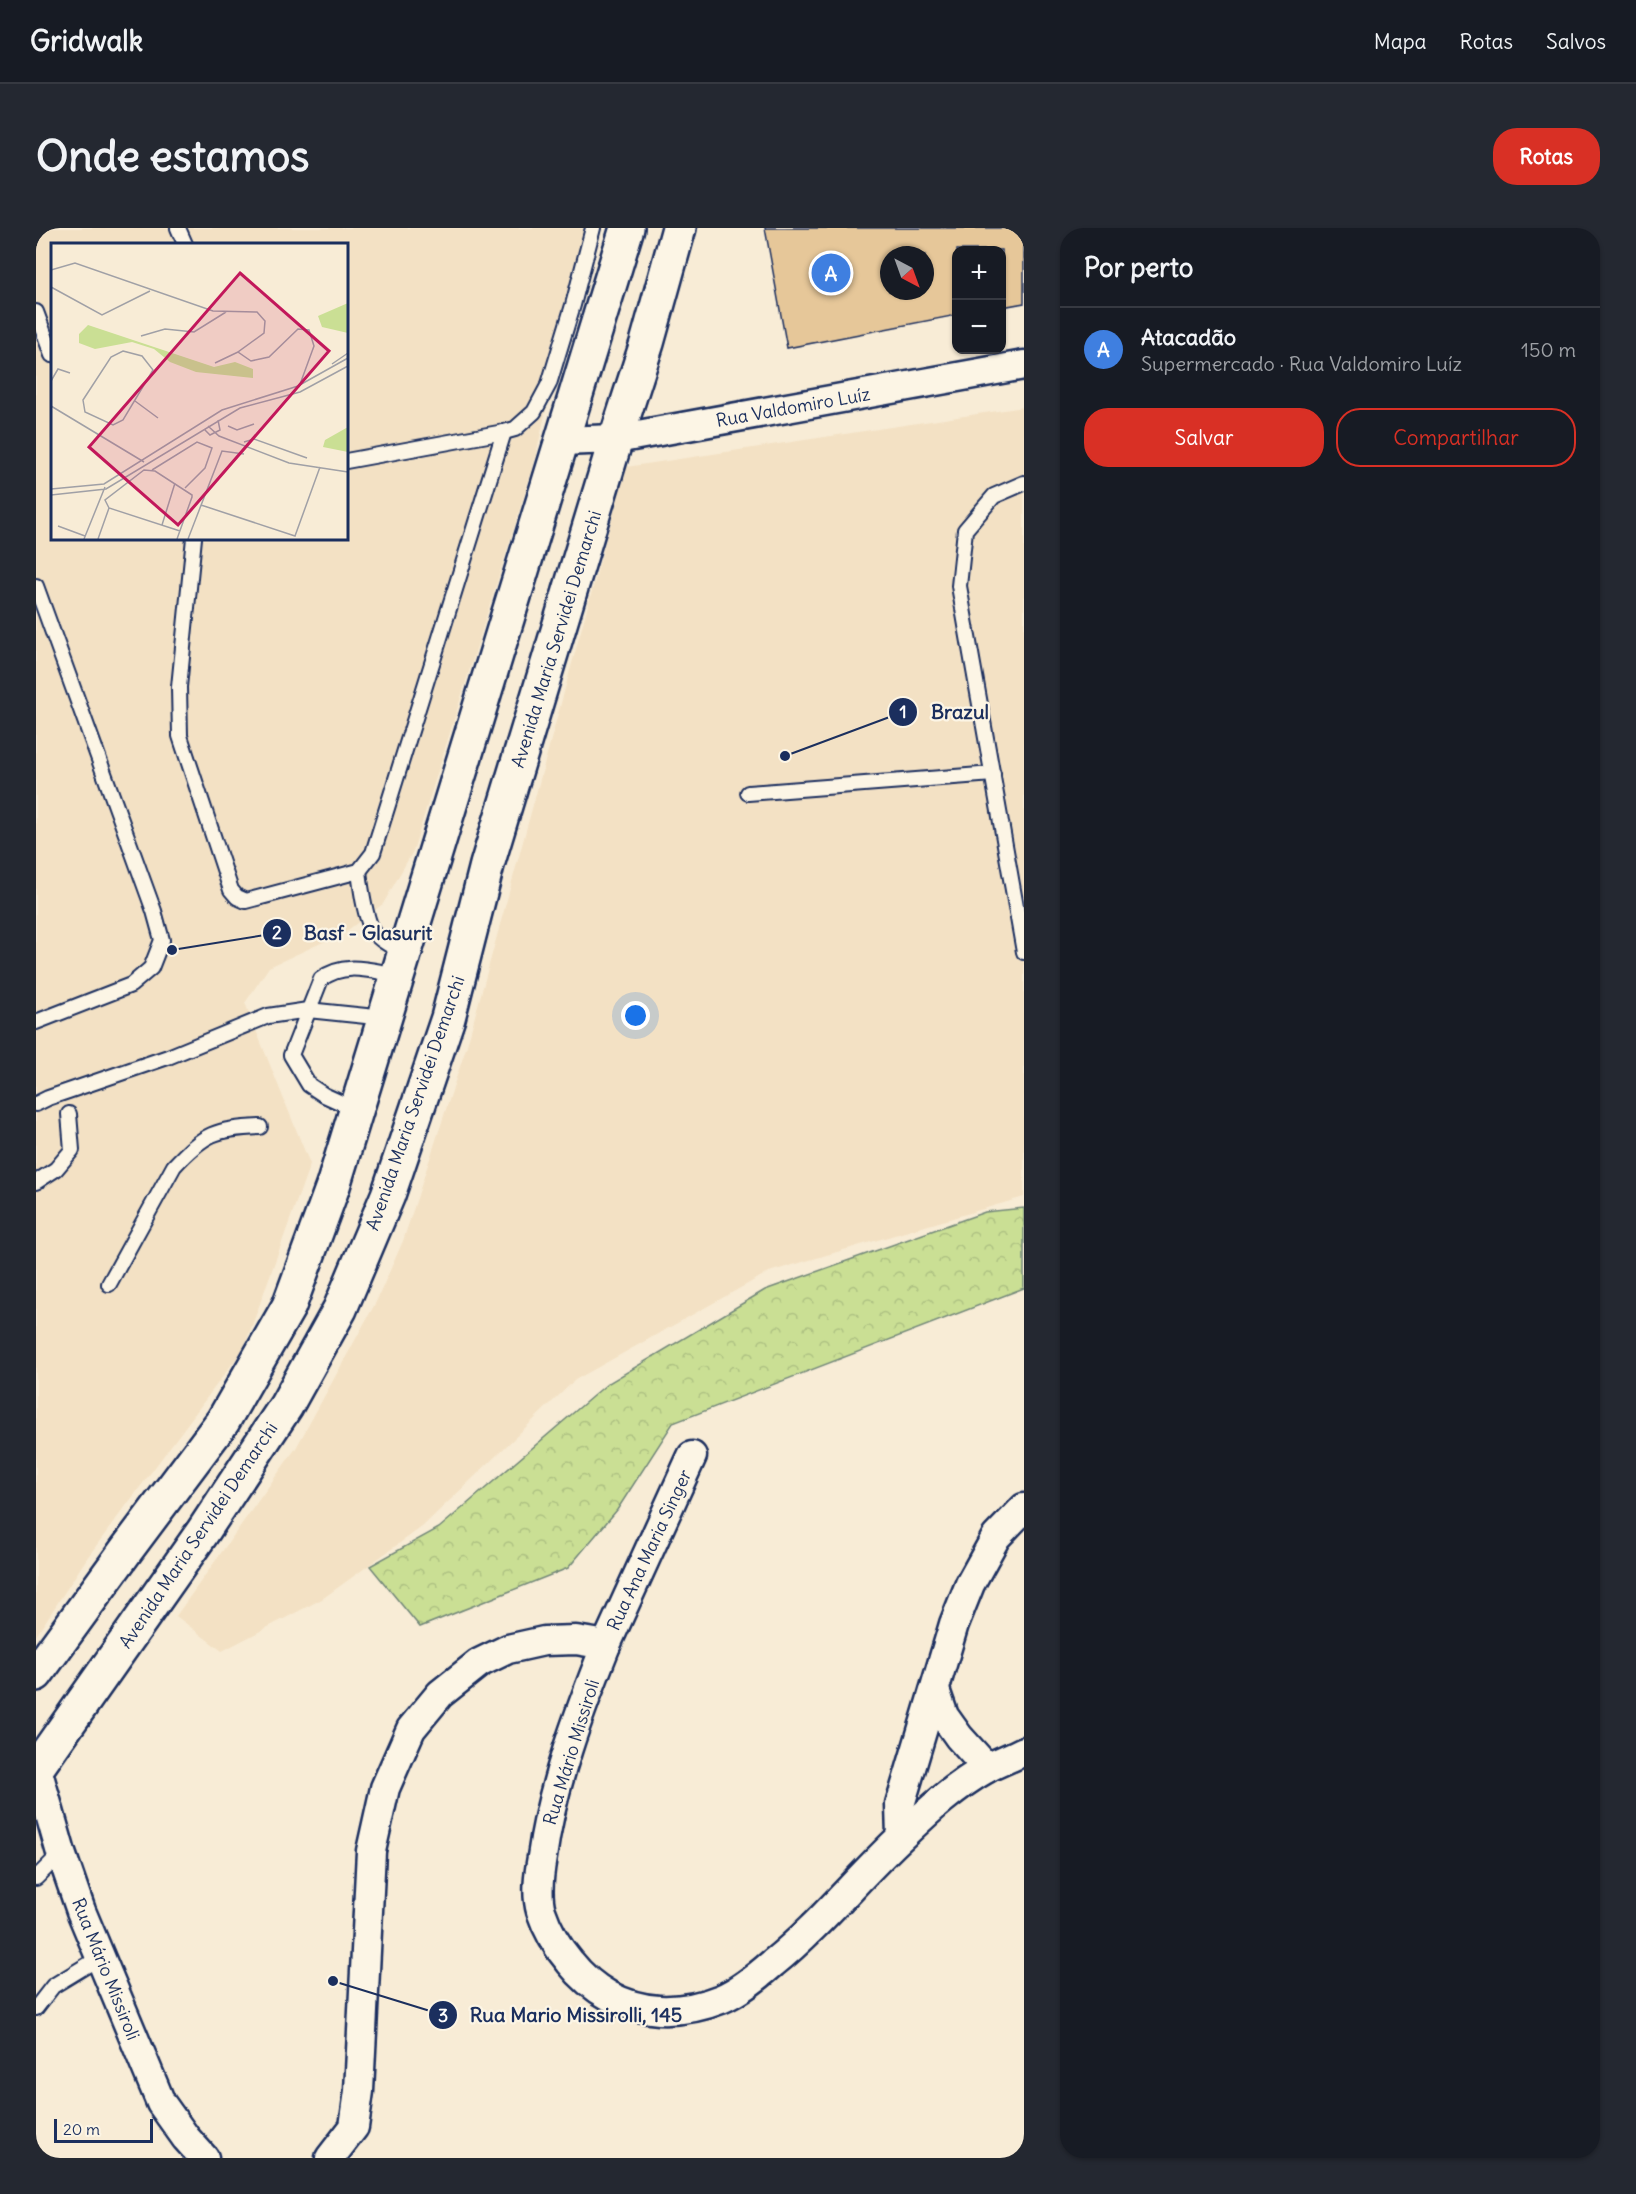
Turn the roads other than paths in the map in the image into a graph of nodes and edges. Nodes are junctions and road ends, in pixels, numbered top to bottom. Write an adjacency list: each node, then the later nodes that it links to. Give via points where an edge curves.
1 (178, 228): 5 (lane)
2 (593, 228): 9 (lane, via 549,384 534,412 515,429)
3 (627, 228): 11 (main road)
4 (679, 228): 10 (main road, Avenida Maria Servidei Demarchi)
5 (185, 243)
6 (36, 312): 7 (lane)
7 (51, 352)
8 (1024, 365): 10 (street, Rua Valdomiro Luíz)
9 (504, 432): 12 (lane); 18 (lane, via 373,853)
10 (616, 439): 11 (street, Rua Valdomiro Luíz); 36 (main road, Avenida Maria Servidei Demarchi, via 487,865 448,1018 388,1195 340,1309 273,1426 202,1533)
11 (561, 441): 20 (main road)
12 (348, 461)
13 (1024, 483): 16 (lane, via 994,496 965,530 960,575)
14 (194, 540): 18 (lane, via 179,687 180,735 231,890 246,901)
15 (36, 586): 23 (lane, via 162,940 151,968 131,985)
16 (993, 774): 17 (lane); 19 (lane)
17 (748, 793)
18 (359, 871): 20 (lane, via 374,933)
19 (1024, 952)
20 (402, 963): 21 (lane, via 337,969 321,979); 22 (main road)
21 (308, 1010): 22 (lane); 24 (lane, via 267,1016); 25 (lane, via 291,1055 309,1085)
22 (385, 1018): 25 (main road)
23 (36, 1022)
24 (36, 1104)
25 (357, 1110): 33 (main road, via 289,1306 224,1421)
26 (69, 1114): 28 (lane, via 72,1150 56,1169)
27 (260, 1127): 29 (lane, via 231,1128 206,1137 188,1151 174,1166)
28 (36, 1182)
29 (109, 1284)
30 (692, 1456): 32 (street, Rua Ana Maria Singer)
31 (1024, 1508): 34 (street, via 996,1537 970,1584)
32 (606, 1645): 38 (street, Rua Mário Missiroli, via 562,1768 543,1847 539,1894 541,1911 557,1946 603,1993 649,2009 686,2009 723,1998 783,1955); 44 (street, via 576,1640 544,1641 508,1649 479,1663 440,1694 411,1729 385,1788 371,1851 354,2127)
33 (36, 1674)
34 (935, 1690): 37 (street, via 944,1716 958,1737); 38 (street, via 900,1805)
35 (1024, 1751): 37 (street, Rua Mário Missiroli)
36 (36, 1766): 39 (street, Rua Mário Missiroli)
37 (987, 1768): 38 (street, Rua Mário Missiroli)
38 (901, 1836)
39 (61, 1853): 40 (lane); 41 (street, Rua Mário Missiroli)
40 (36, 1878)
41 (99, 1958): 42 (lane, via 53,1986); 43 (street, Rua Mário Missiroli, via 162,2103)
42 (36, 2008)
43 (204, 2158)
44 (330, 2158)

